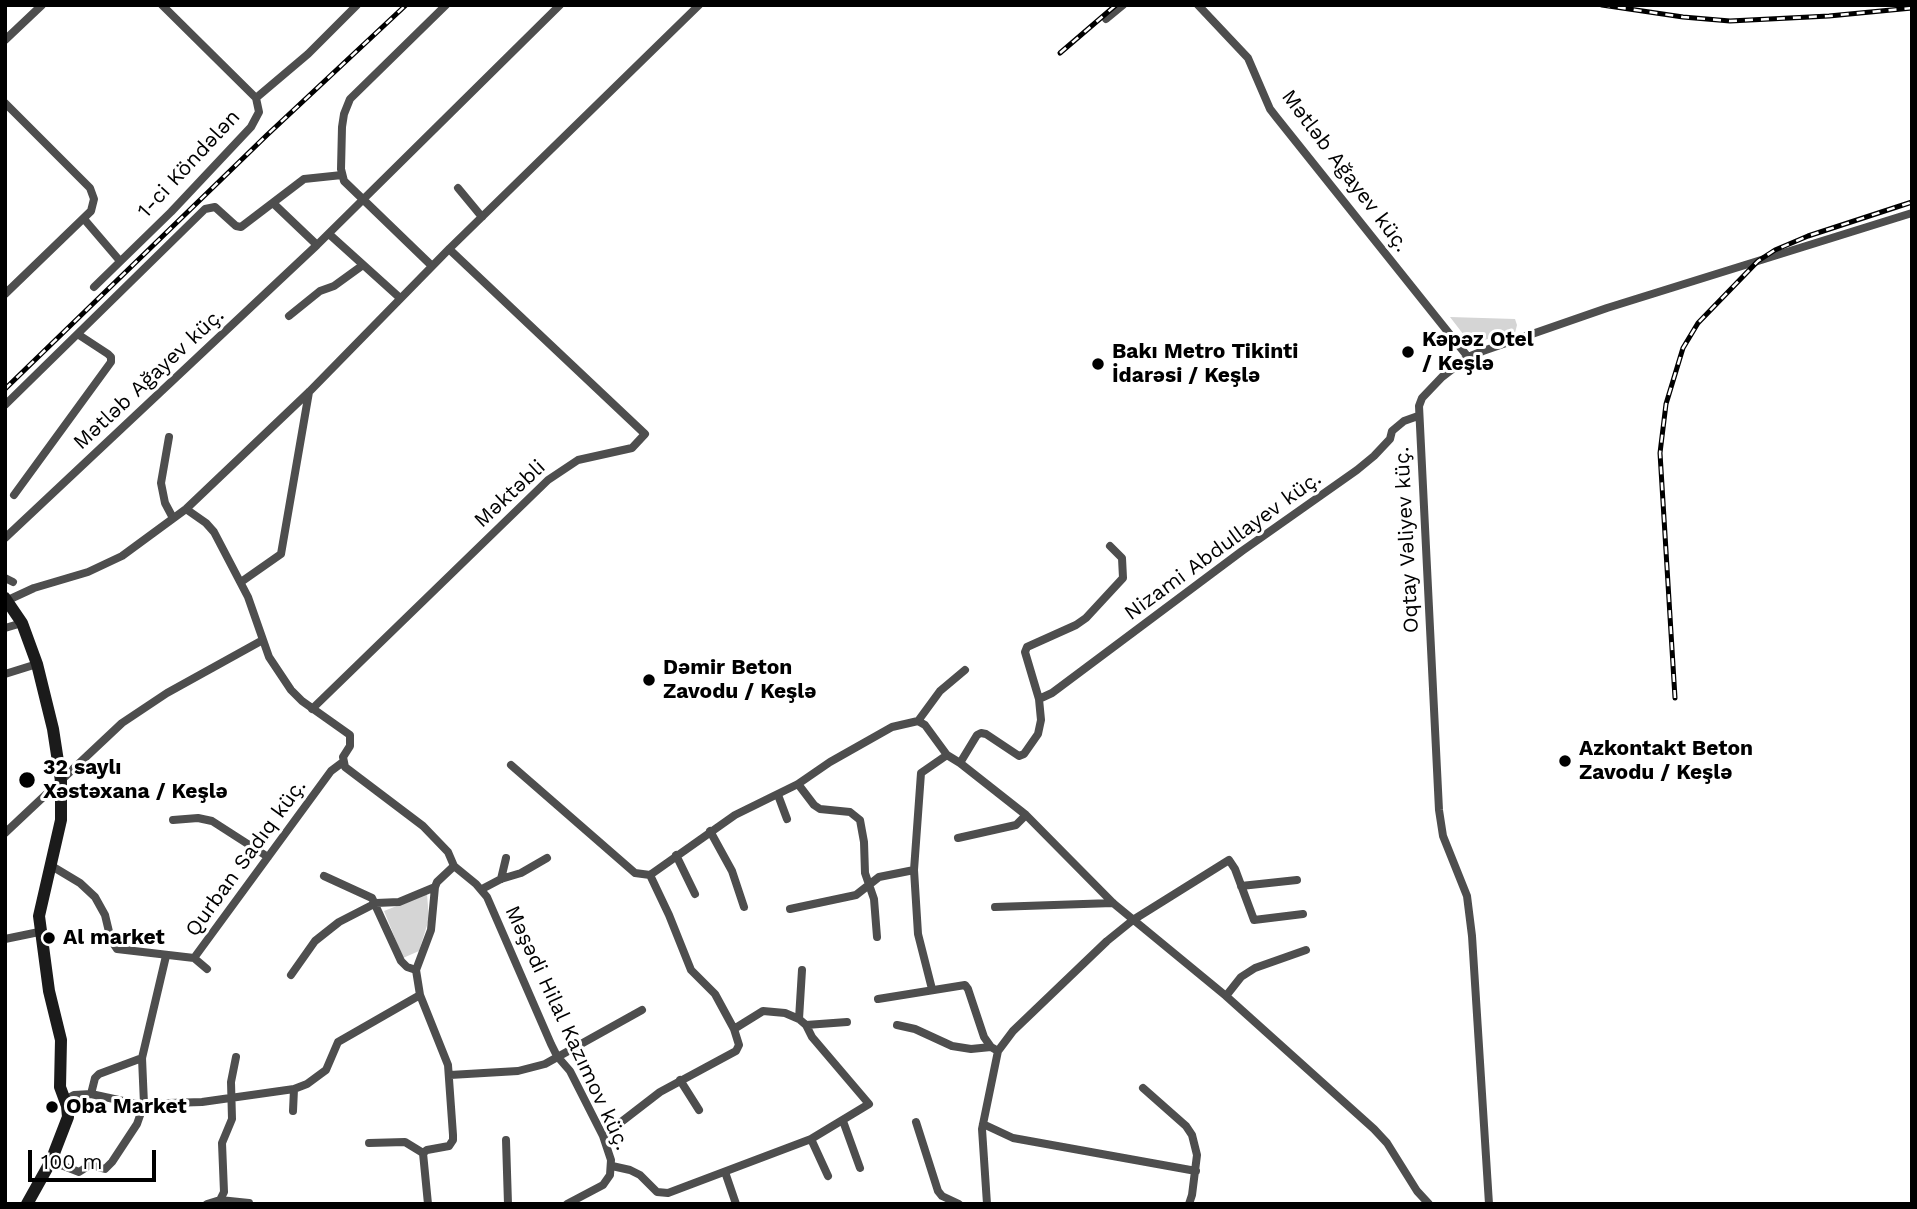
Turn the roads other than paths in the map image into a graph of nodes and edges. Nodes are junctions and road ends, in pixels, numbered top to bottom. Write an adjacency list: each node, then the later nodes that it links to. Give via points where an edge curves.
1 (42, 5): 10 (street)
2 (162, 5): 11 (street)
3 (357, 5): 11 (street, 1-ci Köndələn)
4 (446, 5): 13 (street, via 350,99 342,127)
5 (560, 5): 15 (street, Mətləb Ağayev küç.)
6 (699, 5): 18 (street)
7 (1123, 5): 9 (street)
8 (1198, 5): 31 (street, Mətləb Ağayev küç., via 1248,58 1277,118)
9 (1106, 19)
10 (5, 40)
11 (256, 98): 23 (street, 1-ci Köndələn, via 259,112 251,127)
12 (5, 103): 19 (street, via 89,188 93,206)
13 (342, 176): 15 (street); 16 (street, via 304,179)
14 (458, 188): 18 (street)
15 (363, 199): 20 (street, Mətləb Ağayev küç.); 25 (street)
16 (274, 204): 21 (street); 30 (street, via 241,227 215,207 205,209)
17 (1912, 213): 31 (street, Oqtay Vəliyev küç., via 1607,307)
18 (482, 218): 22 (street)
19 (84, 219): 23 (street); 27 (street)
20 (328, 234): 21 (street, Mətləb Ağayev küç.); 24 (street)
21 (317, 245): 39 (street, Mətləb Ağayev küç.)
22 (449, 249): 25 (street); 50 (street, Məktəbli, via 645,434 632,448 578,460 548,480)
23 (120, 261): 26 (street, 1-ci Köndələn)
24 (363, 265): 28 (street); 29 (street)
25 (432, 266): 28 (street)
26 (94, 287)
27 (5, 294)
28 (400, 298): 32 (street)
29 (289, 316)
30 (79, 335): 33 (street); 36 (street, Mətləb Ağayev küç., via 108,354 111,362)
31 (1468, 357): 34 (street, Oqtay Vəliyev küç., via 1422,398)
32 (309, 392): 37 (street); 41 (street, via 281,554)
33 (5, 405)
34 (1418, 416): 49 (street, Nizami Abdullayev küç., via 1392,431 1390,439 1357,470); 147 (street, Oqtay Vəliyev küç., via 1439,810 1443,836 1467,896)
35 (169, 437): 38 (street, via 161,484)
36 (14, 495)
37 (186, 509): 38 (street); 41 (street, via 214,532)
38 (173, 518): 42 (street, via 122,556)
39 (5, 538)
40 (1110, 545): 49 (street, via 1122,558 1124,578 1086,618 1027,647)
41 (241, 582): 45 (street)
42 (6, 599): 43 (street)
43 (22, 623): 44 (street); 46 (street)
44 (5, 628)
45 (261, 641): 50 (street, via 291,690); 56 (street, via 122,723)
46 (37, 664): 48 (street); 56 (street)
47 (965, 670): 51 (street, via 940,691)
48 (5, 674)
49 (1039, 699): 54 (street, via 1038,734 1024,754 1014,754 981,733)
50 (312, 709): 53 (street, via 350,735)
51 (918, 721): 52 (street); 57 (street, via 892,727)
52 (947, 755): 54 (street); 71 (street, via 921,773)
53 (343, 762): 66 (street, Qurban Sadıq küç., via 331,771); 70 (street, Məşədi Hilal Kazımov küç., via 423,826 448,852)
54 (960, 762): 59 (street)
55 (511, 765): 72 (street, via 635,873)
56 (61, 781): 63 (street); 69 (street, via 61,820)
57 (799, 785): 58 (street); 76 (street, via 820,809 850,812 860,820)
58 (778, 795): 60 (street); 62 (street)
59 (1026, 815): 64 (street, via 1016,825); 82 (street)
60 (786, 819)
61 (173, 820): 66 (street, via 212,821)
62 (710, 831): 65 (street); 83 (street, via 732,871)
63 (5, 833)
64 (958, 838)
65 (676, 855): 72 (street); 80 (street)
66 (268, 857): 93 (street, Qurban Sadıq küç.)
67 (506, 858): 74 (street)
68 (547, 858): 74 (street)
69 (50, 864): 88 (street); 92 (street, Qurban Sadıq küç., via 95,897 117,949)
70 (454, 866): 78 (street); 79 (street, Məşədi Hilal Kazımov küç.)
71 (914, 870): 76 (street, via 888,874); 98 (street, via 918,934)
72 (650, 875): 106 (street, via 691,970 715,994)
73 (324, 876): 81 (street)
74 (501, 879): 79 (street)
75 (1297, 880): 77 (street)
76 (870, 883): 85 (street, via 856,895); 89 (street)
77 (1241, 886): 86 (street, via 1254,920); 87 (street, via 1229,860)
78 (435, 887): 81 (street, via 399,902); 95 (street, via 432,930)
79 (482, 889): 108 (street, Məşədi Hilal Kazımov küç.)
80 (695, 894)
81 (376, 903): 95 (street, via 401,961); 97 (street, via 315,941)
82 (1113, 903): 84 (street); 87 (street)
83 (744, 907)
84 (995, 907)
85 (790, 909)
86 (1303, 914)
87 (1133, 920): 100 (street); 107 (street)
88 (39, 932): 90 (street); 117 (street, via 61,1040 60,1087)
89 (877, 937)
90 (5, 939)
91 (1306, 950): 100 (street, via 1255,968)
92 (166, 956): 93 (street, Qurban Sadıq küç.); 110 (street)
93 (194, 958): 94 (street)
94 (207, 969)
95 (416, 970): 99 (street)
96 (802, 970): 103 (street)
97 (291, 975)
98 (932, 989): 101 (street); 107 (street, via 967,986 984,1037)
99 (420, 995): 111 (street); 114 (street, via 338,1042 326,1070)
100 (1226, 996): 146 (street, via 1374,1129)
101 (878, 999)
102 (642, 1010): 108 (street)
103 (802, 1022): 104 (street); 106 (street, via 785,1013 763,1011); 121 (street, via 869,1104)
104 (847, 1022)
105 (897, 1025): 107 (street, via 952,1046)
106 (734, 1028): 112 (street, via 739,1045 736,1051)
107 (995, 1049): 123 (street)
108 (557, 1056): 111 (street, via 518,1070); 124 (street, Məşədi Hilal Kazımov küç., via 570,1071)
109 (236, 1057): 116 (street)
110 (142, 1058): 115 (street, via 99,1074); 118 (street)
111 (450, 1075): 128 (street, via 453,1140)
112 (680, 1080): 119 (street); 124 (street)
113 (1143, 1088): 132 (street, via 1192,1135)
114 (294, 1089): 116 (street); 120 (street)
115 (91, 1094): 117 (street); 118 (street)
116 (232, 1099): 118 (street); 135 (street, via 231,1123 222,1143 224,1192)
117 (65, 1100): 129 (street, via 67,1123)
118 (144, 1104): 129 (street, via 138,1124 105,1169 90,1166 79,1172)
119 (699, 1110)
120 (293, 1111)
121 (844, 1121): 125 (street); 131 (street)
122 (916, 1122): 143 (street, via 938,1191)
123 (983, 1124): 132 (street, via 1013,1138); 144 (street)
124 (603, 1136): 130 (street, Məşədi Hilal Kazımov küç.)
125 (811, 1139): 133 (street); 134 (street)
126 (506, 1140): 141 (street)
127 (369, 1143): 128 (street, via 405,1142)
128 (423, 1153): 140 (street)
129 (51, 1161): 138 (street)
130 (612, 1166): 133 (street, via 639,1175 661,1194); 137 (street, Məşədi Hilal Kazımov küç., via 603,1185)
131 (860, 1168)
132 (1196, 1171): 145 (street)
133 (726, 1172): 142 (street)
134 (828, 1176)
135 (220, 1200): 136 (street); 139 (street)
136 (249, 1203)
137 (572, 1203)
138 (27, 1204)
139 (207, 1204)
140 (428, 1204)
141 (508, 1204)
142 (736, 1204)
143 (959, 1204)
144 (987, 1204)
145 (1189, 1204)
146 (1429, 1204)
147 (1489, 1204)

